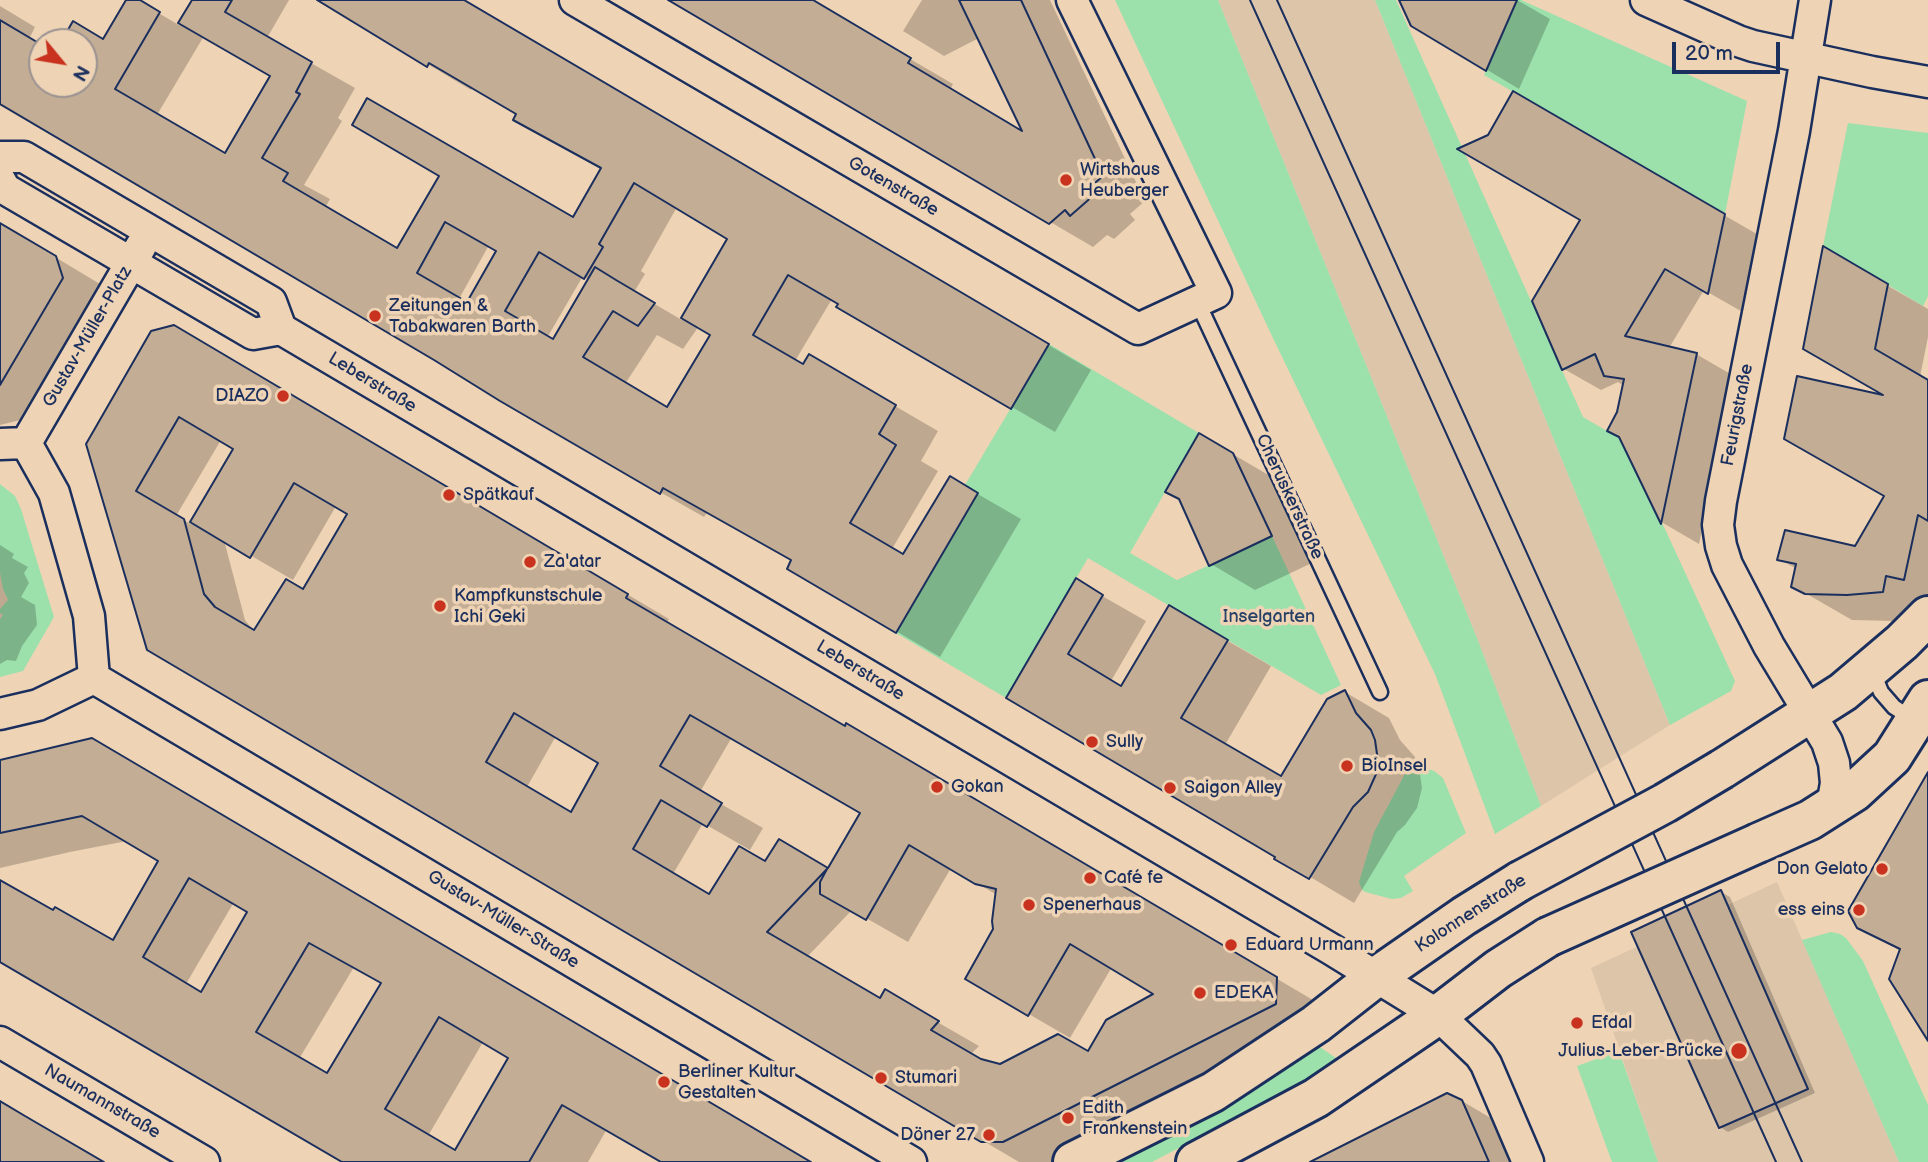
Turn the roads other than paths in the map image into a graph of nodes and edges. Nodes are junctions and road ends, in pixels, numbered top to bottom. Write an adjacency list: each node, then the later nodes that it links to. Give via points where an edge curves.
1 (575, 0): 11 (street, Gotenstraße, via 1138,329)
2 (1072, 0): 11 (street, Cheruskerstraße)
3 (1646, 0): 5 (street, via 1738,41)
4 (1815, 0): 5 (street, Feurigstraße)
5 (1807, 58): 6 (street); 19 (street, Feurigstraße, via 1718,525 1727,565)
6 (1928, 82)
7 (0, 157): 9 (street, via 24,157)
8 (0, 180): 10 (street, via 5,189)
9 (150, 230): 10 (street, Gustav-Müller-Platz); 12 (street, via 271,302)
10 (131, 263): 12 (street, via 253,334); 13 (street, Gustav-Müller-Platz)
11 (1206, 297): 17 (lane, Cheruskerstraße)
12 (281, 329): 22 (street, Leberstraße)
13 (13, 443): 16 (street, Gustav-Müller-Platz, via 54,493 89,616)
14 (1928, 616): 15 (main road, Kolonnenstraße)
15 (1871, 669): 18 (lane, via 1894,707); 19 (main road, Kolonnenstraße)
16 (94, 678): 20 (street, via 38,705); 26 (street, Gustav-Müller-Straße)
17 (1380, 692)
18 (1922, 711): 21 (main road, via 1892,757)
19 (1810, 713): 21 (street, Feurigstraße, via 1834,763); 22 (main road, Kolonnenstraße, bridge, via 1634,820 1520,881)
20 (0, 714)
21 (1832, 807): 23 (main road, bridge, via 1548,937)
22 (1376, 977): 23 (street, Leberstraße); 27 (main road, Kolonnenstraße, via 1213,1092)
23 (1438, 1014): 28 (main road, via 1316,1098); 29 (street, Leberstraße, via 1486,1064)
24 (0, 1042): 25 (street, Naumannstraße)
25 (204, 1162)
26 (912, 1162)
27 (1073, 1162)
28 (1196, 1162)
29 (1528, 1162)

